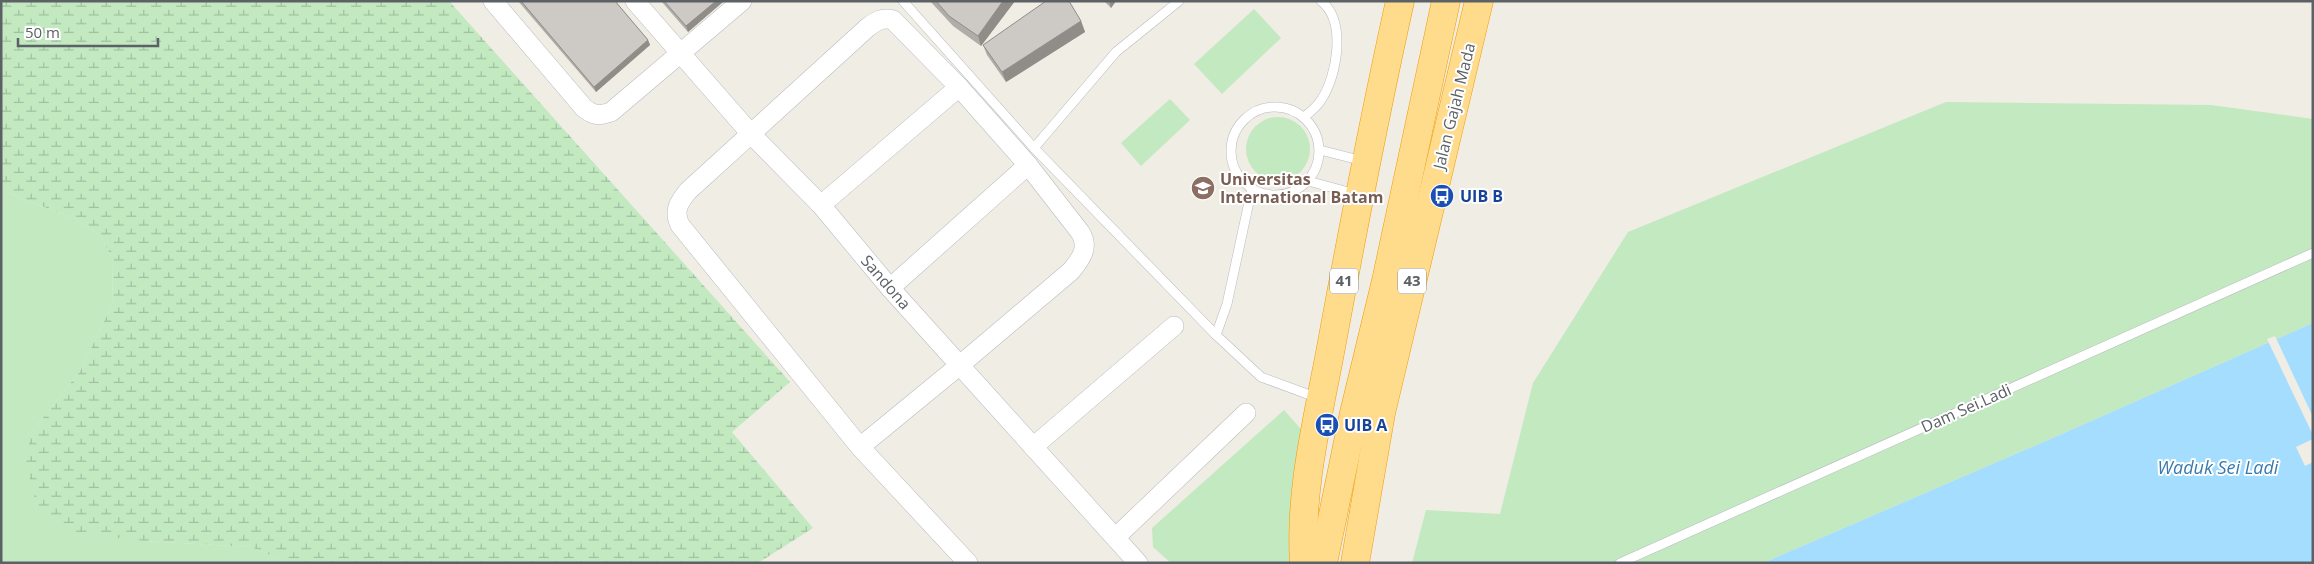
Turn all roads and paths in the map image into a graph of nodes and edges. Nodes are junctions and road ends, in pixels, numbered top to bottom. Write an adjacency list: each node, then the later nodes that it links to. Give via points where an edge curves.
1 (493, 1): 10 (street, via 591,115 611,112)
2 (635, 1): 10 (street, Sandona)
3 (742, 1): 10 (street)
4 (903, 1): 15 (lane)
5 (1179, 1): 15 (lane, via 1116,52)
6 (1321, 1): 12 (lane, via 1336,24 1333,76 1321,100)
7 (1400, 1): 16 (highway, 41)
8 (1446, 1): 34 (highway, Jalan Gajah Mada / 43)
9 (1479, 1): 35 (highway, Jalan Gajah Mada / 43, via 1381,413)
10 (681, 55): 13 (street, Sandona)
11 (959, 87): 13 (street, via 893,20 885,18 867,28); 15 (street); 20 (street)
12 (1304, 117): 14 (lane, via 1313,127); 18 (lane, via 1278,106 1263,108 1240,124 1231,152 1241,179)
13 (751, 134): 20 (street, Sandona); 28 (street, via 688,191 680,201 676,217)
14 (1320, 150): 16 (lane); 17 (lane, via 1317,166)
15 (1031, 156): 22 (street); 24 (lane); 25 (street, via 1084,239 1083,254 1070,271)
16 (1367, 161): 19 (highway, 41)
17 (1308, 181): 18 (lane, via 1281,195 1266,194); 19 (lane)
18 (1252, 188): 24 (lane, via 1227,304)
19 (1360, 194): 26 (highway, 41)
20 (821, 205): 22 (street, Sandona)
21 (2313, 253): 36 (lane, Dam Sei.Ladi)
22 (890, 288): 25 (street, Sandona)
23 (1174, 326): 29 (street)
24 (1216, 335): 26 (lane, via 1261,377)
25 (960, 365): 28 (street); 29 (street, Sandona)
26 (1322, 400): 33 (highway, 41, via 1310,461)
27 (1246, 413): 30 (street)
28 (860, 447): 32 (street)
29 (1032, 447): 30 (street, Sandona)
30 (1116, 537): 31 (street, Sandona)
31 (1135, 562)
32 (968, 563)
33 (1304, 563)
34 (1323, 563)
35 (1355, 563)
36 (1620, 563)

